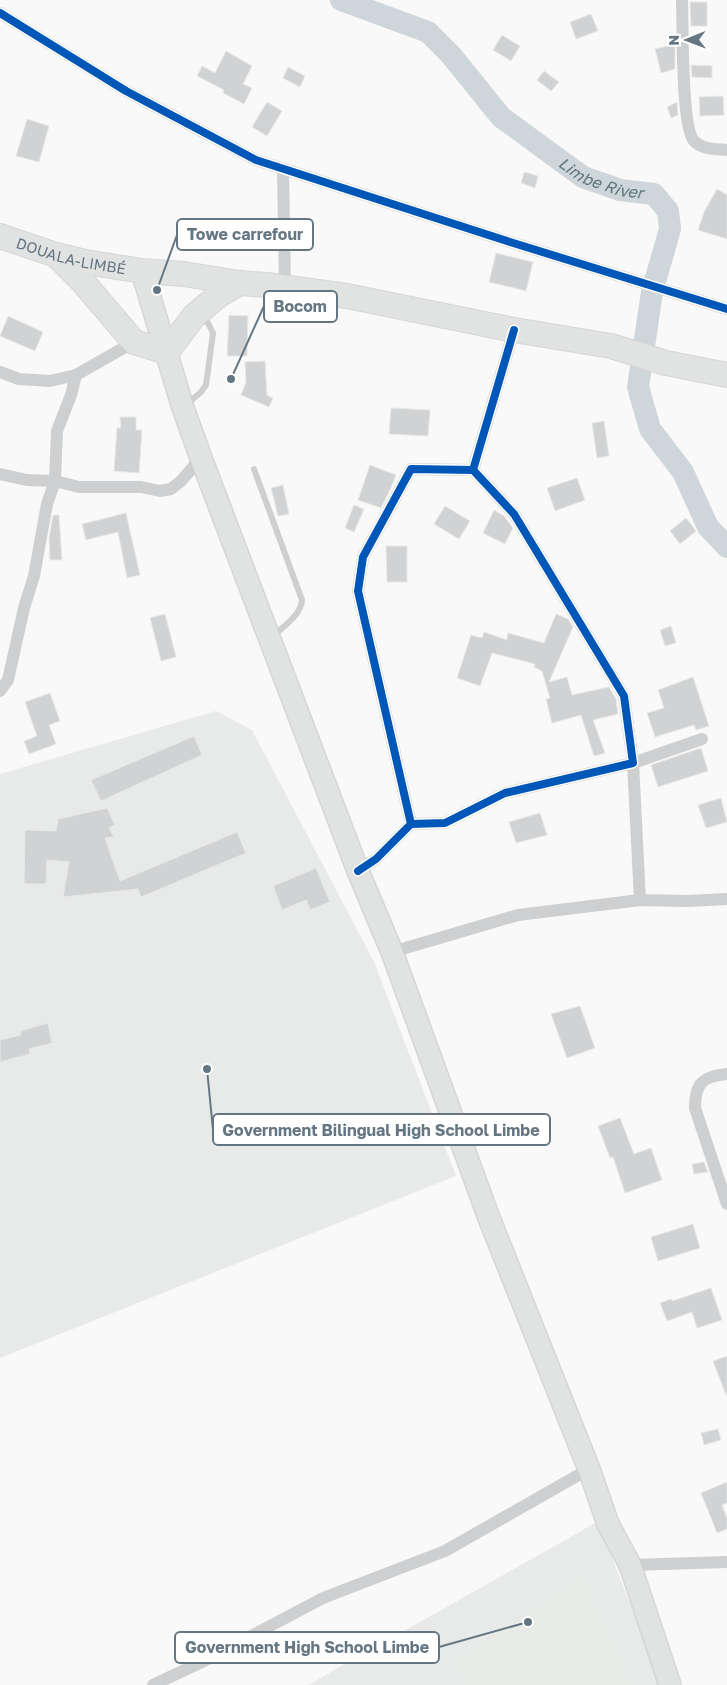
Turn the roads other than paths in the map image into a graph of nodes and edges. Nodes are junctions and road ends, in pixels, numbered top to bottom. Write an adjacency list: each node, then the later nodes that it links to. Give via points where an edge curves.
1 (682, 0): 3 (street, via 684,96 690,132 700,146)
2 (0, 13): 4 (street, via 126,90 256,160)
3 (727, 150)
4 (283, 169): 9 (street); 10 (street)
5 (0, 236): 6 (highway, DOUALA-LIMBÉ)
6 (56, 255): 7 (highway, DOUALA-LIMBÉ); 13 (highway)
7 (142, 271): 8 (highway, DOUALA-LIMBÉ); 14 (main road)
8 (239, 283): 9 (highway, DOUALA-LIMBÉ); 11 (highway, via 219,294)
9 (284, 287): 12 (highway, DOUALA-LIMBÉ, via 348,296)
10 (727, 309)
11 (194, 316): 14 (highway); 18 (lane, via 208,323 212,333 206,385)
12 (514, 330): 17 (highway, DOUALA-LIMBÉ, via 611,346 666,363); 21 (street)
13 (134, 342): 14 (highway); 16 (street)
14 (166, 352): 18 (main road)
15 (0, 372): 16 (street, via 37,381)
16 (76, 375): 23 (street, via 72,395 57,431)
17 (727, 375)
18 (183, 408): 19 (main road)
19 (201, 458): 23 (street, via 181,481 171,489 160,491 141,487 79,487); 24 (main road)
20 (254, 470): 24 (lane, via 302,600 302,608)
21 (473, 470): 27 (street, via 514,514 624,696); 28 (street, via 411,470 363,557 358,591)
22 (0, 474): 23 (street, via 27,480)
23 (55, 481): 25 (street, via 46,504 34,576 8,680)
24 (271, 638): 29 (main road)
25 (0, 691)
26 (702, 739): 27 (street)
27 (633, 763): 28 (street, via 505,793 445,823); 31 (street)
28 (411, 824): 29 (street, via 376,859)
29 (358, 871): 32 (main road)
30 (727, 899): 31 (street)
31 (640, 900): 32 (street, via 518,915)
32 (392, 952): 35 (main road, via 489,1218)
33 (727, 1074): 34 (street, via 712,1075 702,1082 695,1094 696,1108)
34 (727, 1204)
35 (589, 1469): 37 (main road, via 608,1524); 38 (street, via 445,1551 323,1598)
36 (727, 1562): 37 (street)
37 (630, 1565): 39 (main road)
38 (153, 1685)
39 (670, 1685)

